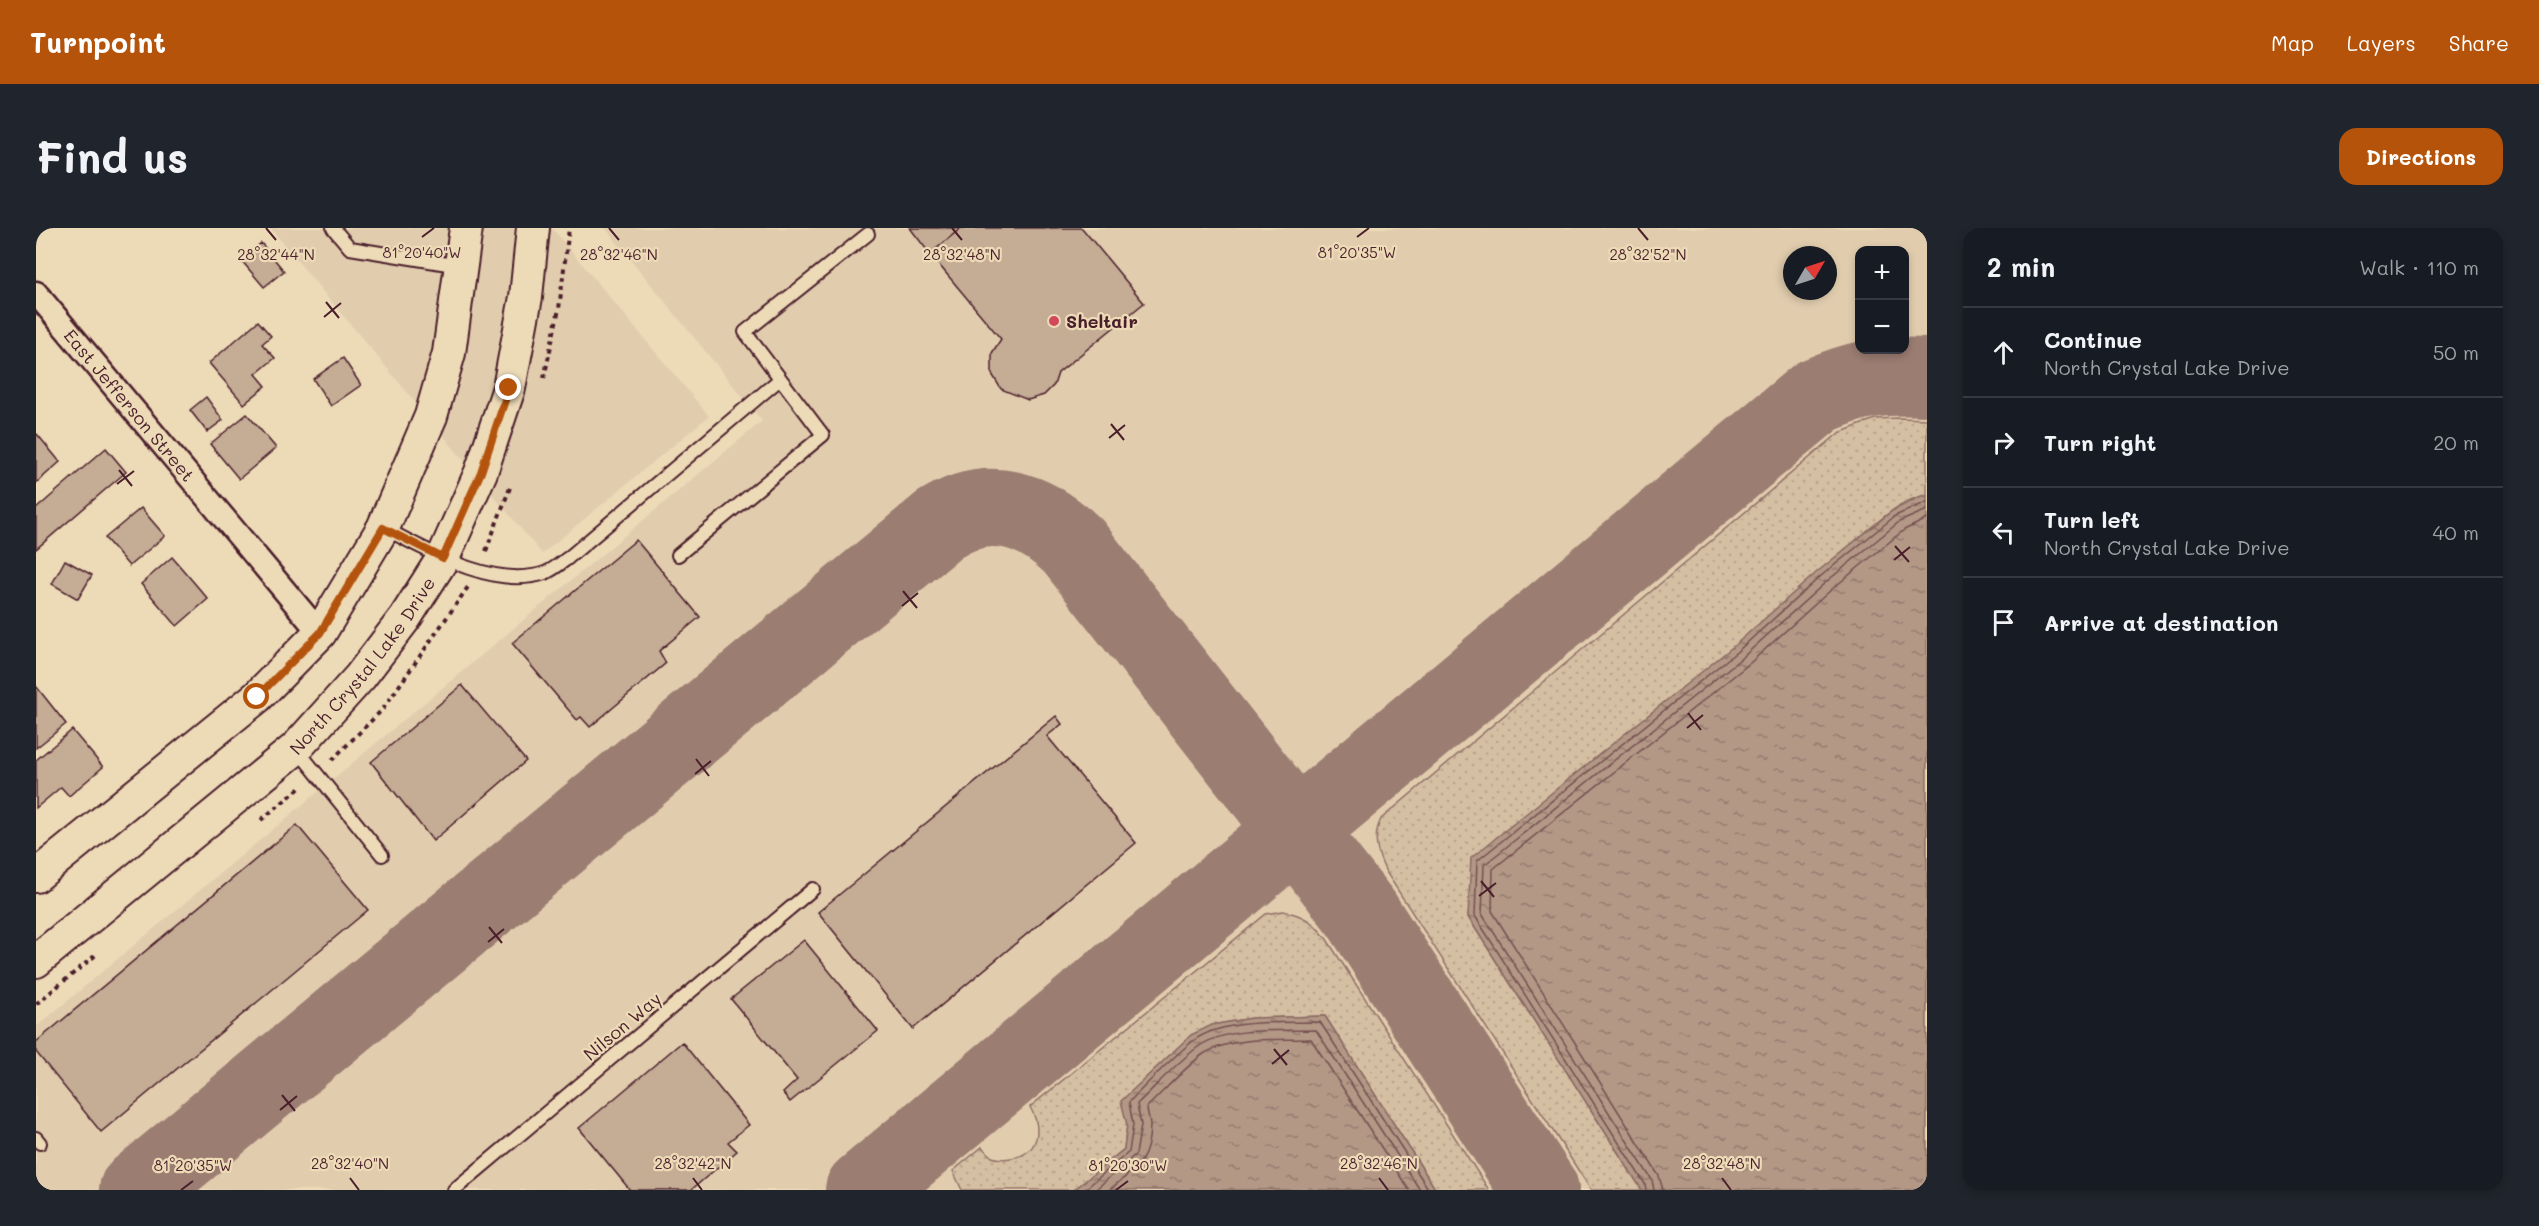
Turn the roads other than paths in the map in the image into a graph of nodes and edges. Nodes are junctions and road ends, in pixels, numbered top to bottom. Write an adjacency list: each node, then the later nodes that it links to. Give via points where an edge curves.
1 (333, 228): 5 (lane, via 350,249)
2 (466, 228): 5 (main road)
3 (533, 228): 10 (main road, North Crystal Lake Drive, via 526,297 509,388 481,472)
4 (868, 234): 7 (lane, via 745,332)
5 (462, 266): 8 (main road, via 449,352 430,416)
6 (36, 293): 11 (street, East Jefferson Street)
7 (780, 379): 9 (lane, via 823,435); 10 (lane, via 547,573 508,576)
8 (383, 528): 10 (lane); 11 (main road)
9 (678, 555)
10 (443, 558): 12 (main road, North Crystal Lake Drive, via 405,618 360,676)
11 (320, 633): 14 (main road, via 257,697)
12 (296, 747): 13 (lane); 16 (main road, North Crystal Lake Drive)
13 (382, 855)
14 (36, 876)
15 (813, 889): 17 (lane, Nilson Way)
16 (36, 961)
17 (454, 1190)

